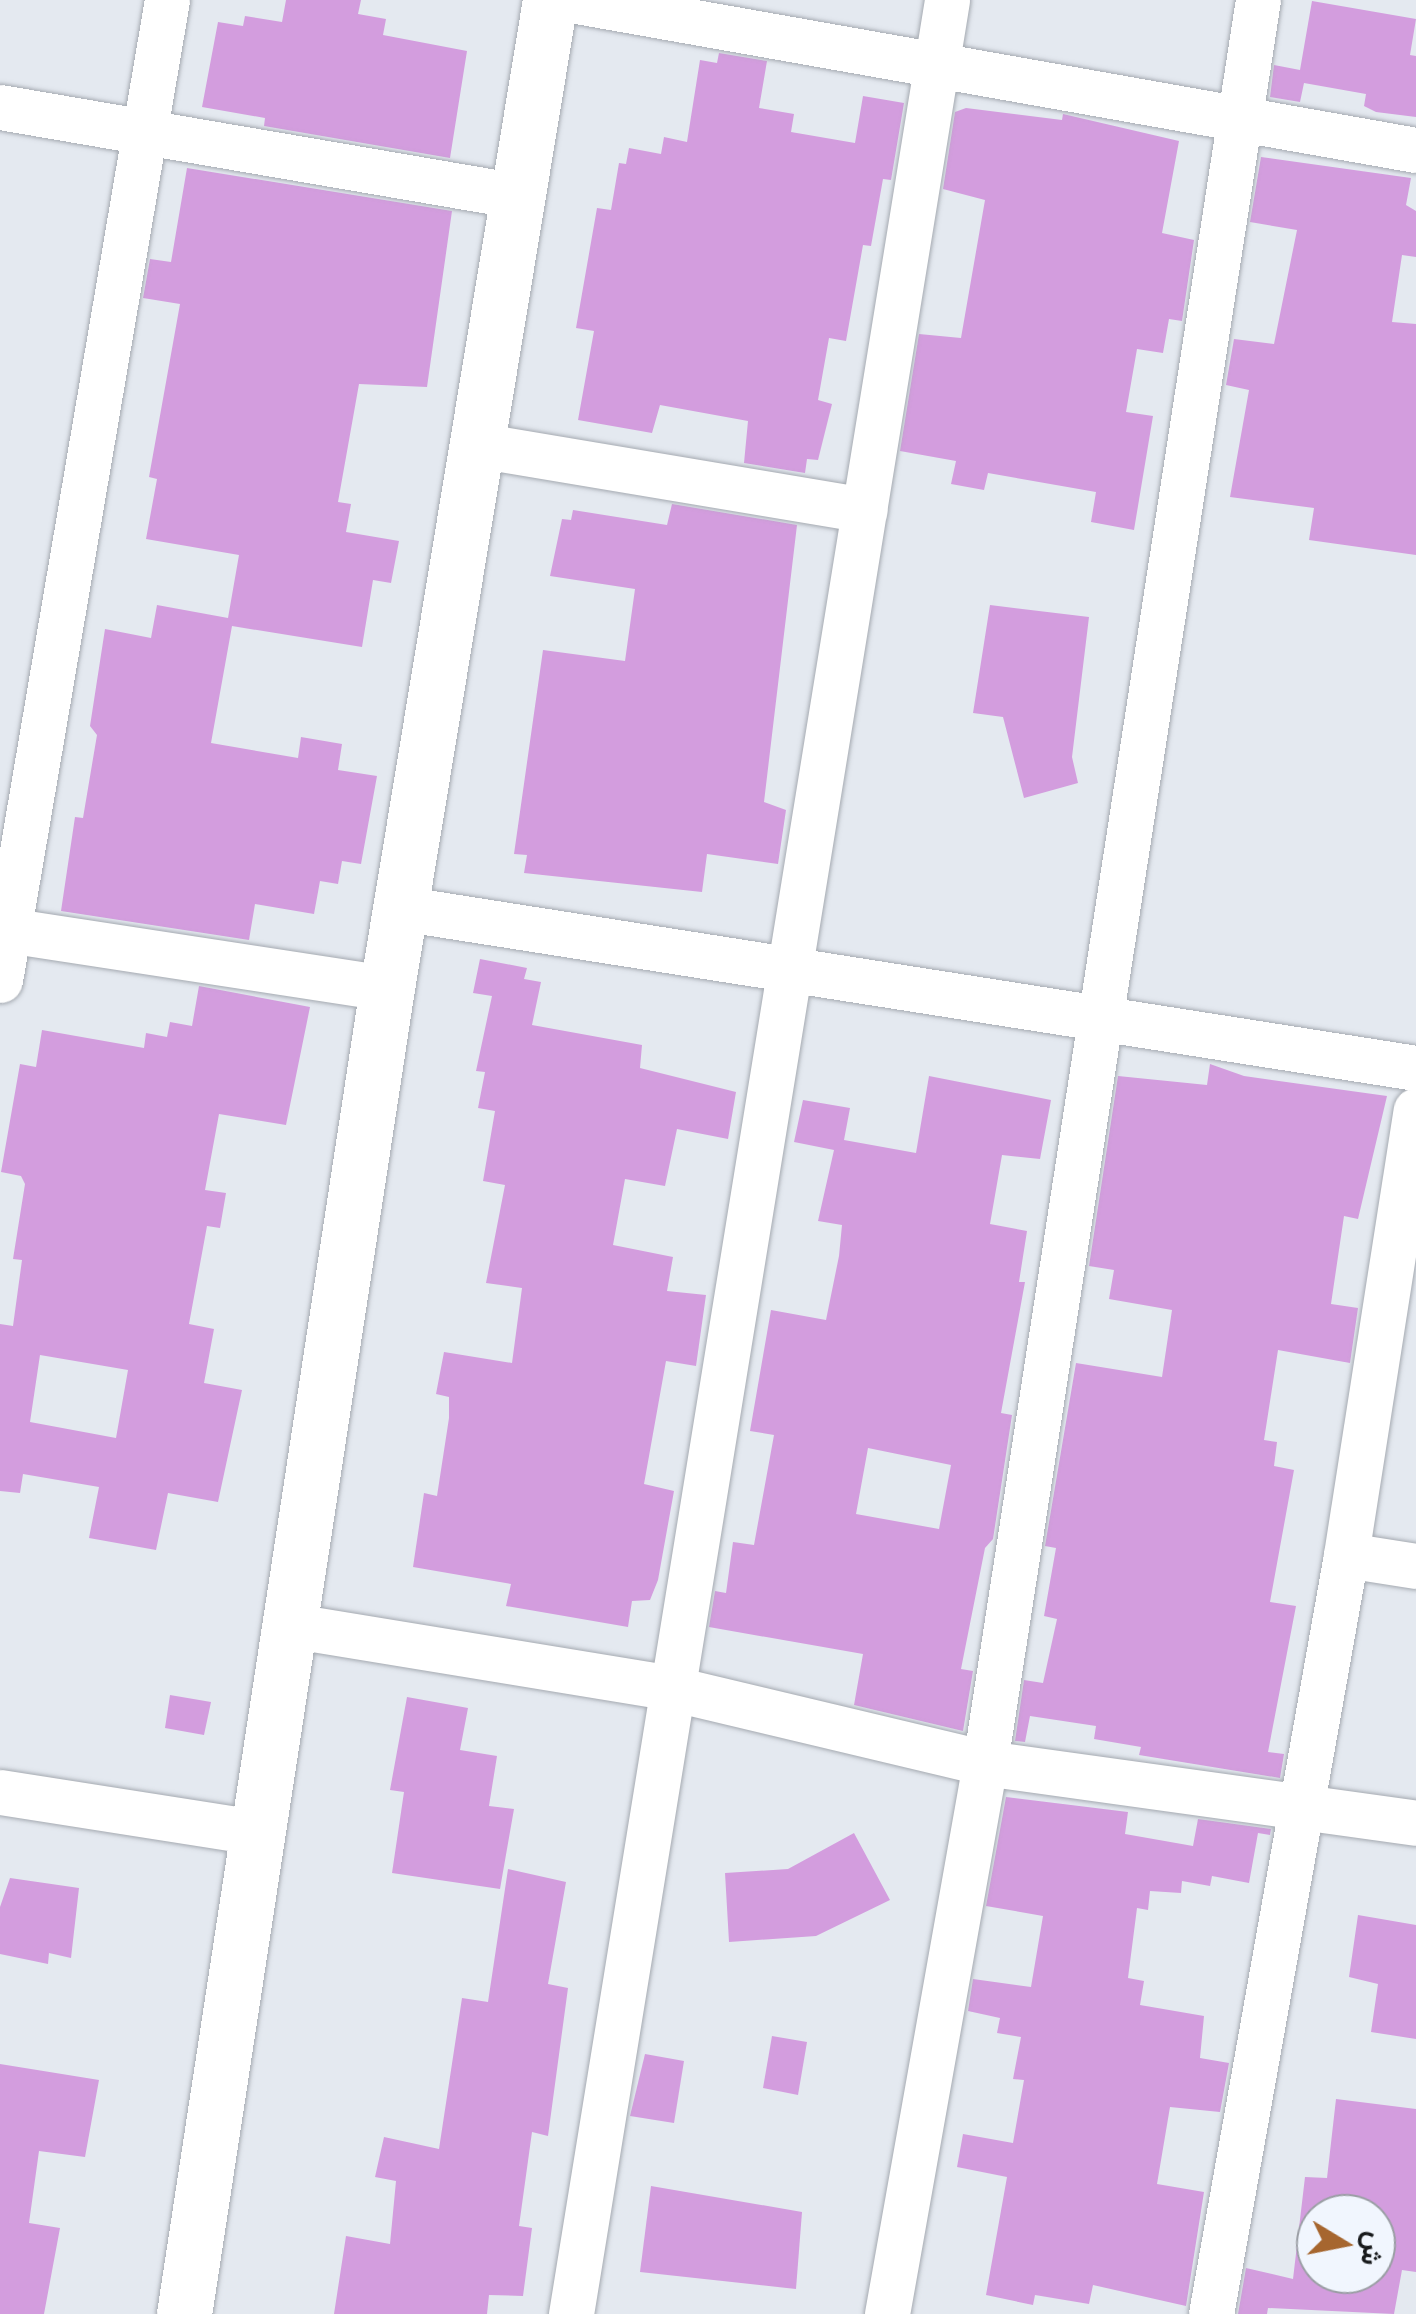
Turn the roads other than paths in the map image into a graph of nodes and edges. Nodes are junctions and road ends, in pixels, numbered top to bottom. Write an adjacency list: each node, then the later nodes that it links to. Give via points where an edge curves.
1 (167, 0): 9 (street)
2 (550, 0): 11 (street)
3 (571, 0): 6 (street)
4 (947, 0): 6 (street)
5 (1258, 0): 8 (street)
6 (936, 64): 8 (street); 13 (street)
7 (0, 107): 9 (street)
8 (1240, 118): 10 (street); 19 (street)
9 (147, 131): 11 (street); 15 (street)
10 (1416, 150)
11 (518, 196): 12 (street)
12 (477, 446): 13 (street); 14 (street)
13 (865, 510): 16 (street)
14 (400, 908): 16 (street); 18 (street)
15 (4, 929): 17 (street); 18 (street)
16 (790, 970): 19 (street); 25 (street)
17 (0, 980)
18 (387, 988): 24 (street)
19 (1098, 1018): 20 (street); 26 (street)
20 (1416, 1068)
21 (1416, 1110): 22 (street)
22 (1346, 1555): 23 (street); 28 (street)
23 (1416, 1566)
24 (288, 1625): 25 (street); 30 (street)
25 (671, 1688): 26 (street); 32 (street)
26 (985, 1763): 28 (street); 33 (street)
27 (0, 1792): 30 (street)
28 (1301, 1802): 29 (street); 34 (street)
29 (1416, 1822)
30 (254, 1832): 31 (street)
31 (184, 2314)
32 (572, 2314)
33 (887, 2314)
34 (1211, 2314)

